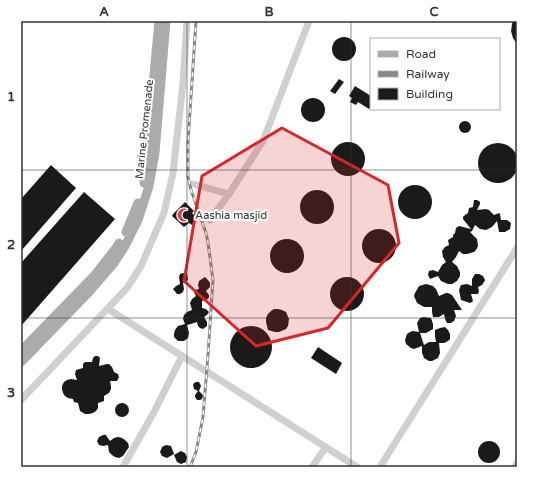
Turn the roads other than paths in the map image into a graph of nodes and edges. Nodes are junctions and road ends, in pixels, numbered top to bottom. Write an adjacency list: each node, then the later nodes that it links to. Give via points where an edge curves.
1 (159, 21): 10 (main road, Marine Promenade, via 145,180 129,226 94,276)
2 (166, 21): 12 (main road, Marine Promenade, via 155,153 149,186 138,220 114,263)
3 (186, 21): 9 (street, via 183,83 173,173 164,213 141,266 127,288)
4 (309, 21): 6 (street, via 262,140)
5 (193, 184): 6 (street)
6 (229, 194): 7 (street)
7 (210, 220)
8 (517, 248): 19 (street)
9 (108, 309): 11 (street); 13 (street)
10 (21, 351)
11 (182, 356): 14 (street); 16 (street)
12 (21, 362)
13 (21, 400)
14 (326, 447): 17 (street); 18 (street)
15 (517, 463): 20 (street)
16 (123, 467)
17 (312, 467)
18 (357, 467)
19 (380, 467)
20 (515, 467)

